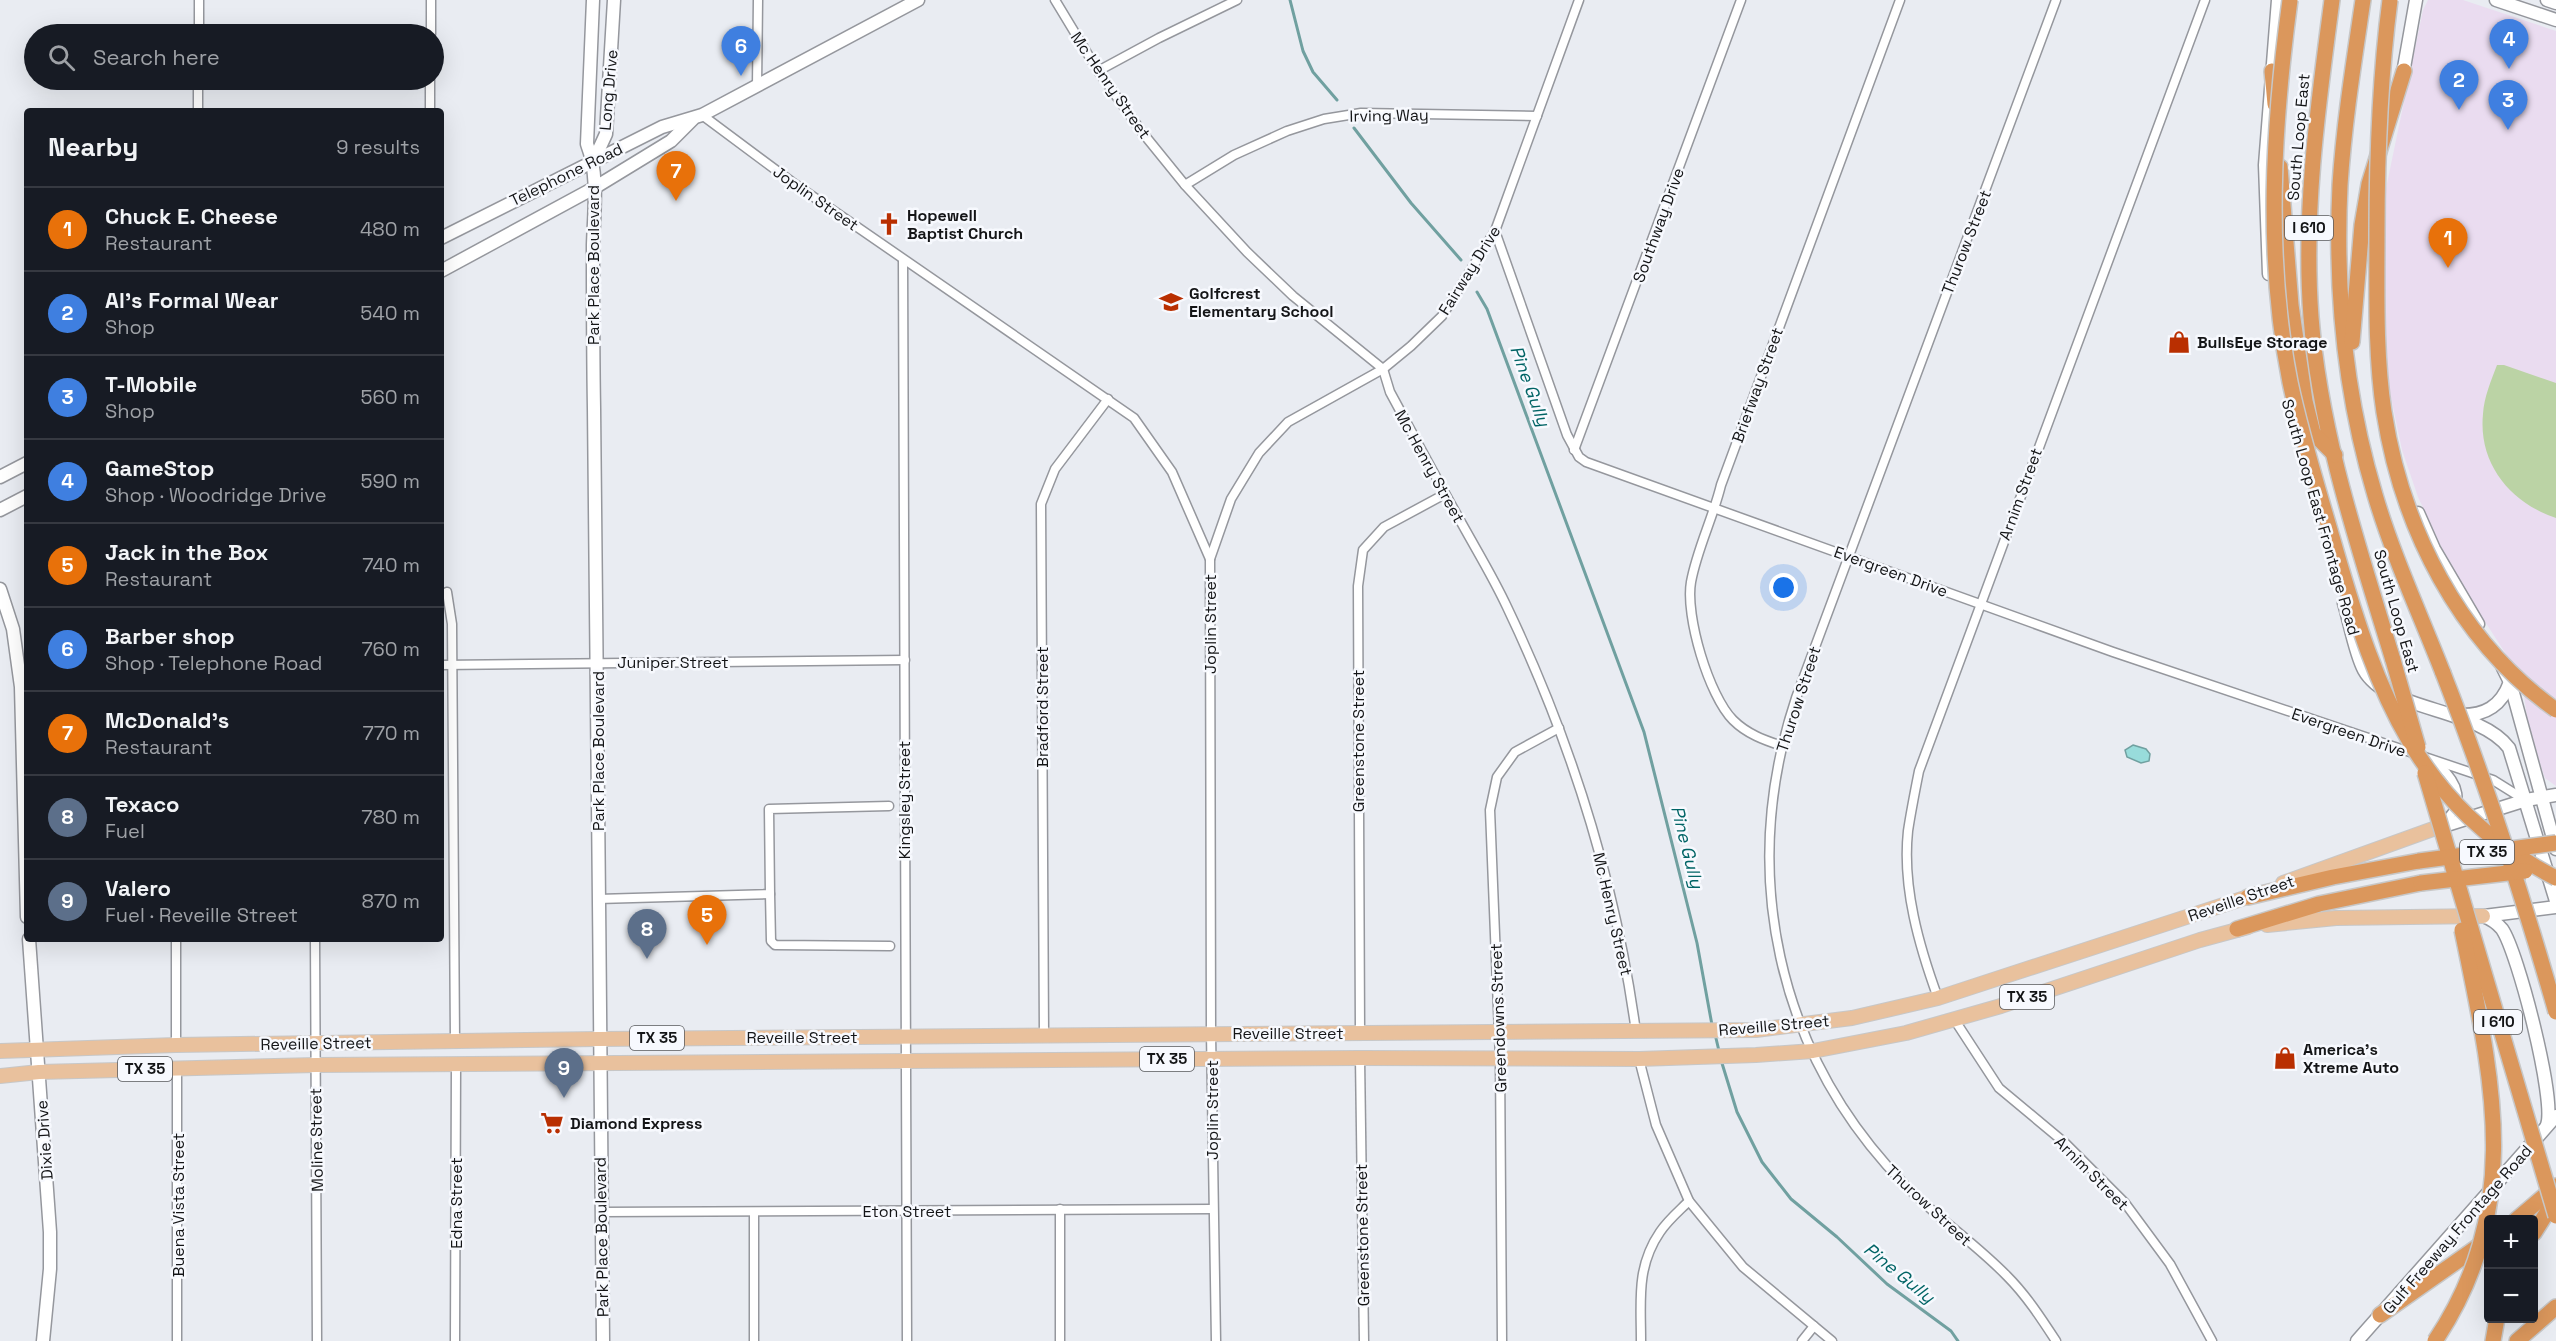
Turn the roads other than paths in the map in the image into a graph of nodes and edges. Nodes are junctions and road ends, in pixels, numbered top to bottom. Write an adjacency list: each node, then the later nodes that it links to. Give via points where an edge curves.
1 (200, 0): 25 (street)
2 (431, 0): 26 (street)
3 (593, 0): 37 (main road, Long Drive, via 587,144)
4 (614, 0): 37 (main road, Long Drive, via 606,134)
5 (758, 0): 30 (street)
6 (1055, 0): 27 (street, Mc Henry Street)
7 (1238, 0): 27 (street)
8 (1579, 0): 35 (street, Fairway Drive)
9 (1741, 0): 47 (street, Southway Drive)
10 (1900, 0): 53 (street, Briefway Street, via 1720,485)
11 (2056, 0): 55 (street, Thurow Street)
12 (2205, 0): 59 (street, Arnim Street)
13 (2278, 0): 28 (main road, South Loop East Frontage Road)
14 (2290, 0): 79 (highway, bridge, via 2274,163 2278,296 2296,404 2344,578 2389,705 2426,769 2481,829 2529,864)
15 (2332, 0): 48 (highway, South Loop East / I 610, via 2313,148 2309,233 2315,353)
16 (2390, 0): 65 (highway, bridge, via 2380,106 2377,295 2384,409 2391,449 2419,538 2458,608 2505,668)
17 (2406, 0): 23 (main road)
18 (2496, 0): 24 (main road)
19 (2547, 0): 22 (main road)
20 (2362, 1): 45 (highway, South Loop East / I 610, via 2344,145 2339,230 2342,319)
21 (911, 2): 30 (main road, Telephone Road)
22 (2556, 3)
23 (2415, 6): 29 (main road)
24 (2556, 20)
25 (199, 24)
26 (431, 24)
27 (1098, 71): 38 (street, Mc Henry Street)
28 (2272, 71): 48 (highway, via 2291,305 2305,401 2313,433); 66 (main road, South Loop East Frontage Road, via 2265,165 2270,281 2278,350 2300,453 2364,669 2383,690)
29 (2404, 71): 45 (highway, via 2367,194); 64 (main road, via 2376,218 2372,316 2378,373 2388,423 2416,509 2434,549)
30 (757, 86): 36 (main road, Telephone Road)
31 (198, 90): 33 (street)
32 (430, 90): 34 (street)
33 (198, 108)
34 (430, 108)
35 (1537, 116): 38 (street, Irving Way, via 1361,113 1324,119 1234,155); 40 (street, Fairway Drive)
36 (698, 117): 37 (main road, Telephone Road, via 662,127); 39 (main road, Telephone Road, via 671,141); 42 (street, Joplin Street)
37 (594, 160): 39 (main road, Park Place Boulevard); 41 (main road, Telephone Road)
38 (1185, 185): 44 (street, Mc Henry Street, via 1293,296)
39 (594, 188): 43 (main road, Telephone Road); 61 (main road, Park Place Boulevard)
40 (1496, 231): 44 (street, Fairway Drive, via 1442,316); 47 (street)
41 (444, 236)
42 (903, 260): 46 (street, Joplin Street); 60 (street, Kingsley Street)
43 (444, 267)
44 (1383, 369): 51 (street, Mc Henry Street, via 1390,392); 56 (street, Fairway Drive, via 1288,422 1259,453 1231,499)
45 (2349, 375): 94 (highway, South Loop East / I 610, bridge, via 2375,495 2496,814)
46 (1108, 399): 56 (street, Joplin Street, via 1134,418 1172,472); 100 (street, Bradford Street, via 1055,469 1041,504)
47 (1574, 450): 53 (street, Evergreen Drive, via 1586,462)
48 (2335, 455): 75 (highway, South Loop East / I 610, bridge)
49 (24, 465): 50 (main road)
50 (0, 477)
51 (1445, 494): 67 (street, Mc Henry Street, via 1507,606); 98 (street, Greenstone Street, via 1384,527 1363,550 1358,586)
52 (24, 498): 54 (main road)
53 (1715, 509): 55 (street, Evergreen Drive); 68 (street, Briefway Street, via 1692,581 1692,623 1726,711 1747,731)
54 (0, 510)
55 (1848, 555): 59 (street, Evergreen Drive); 68 (street, Thurow Street)
56 (1210, 559): 101 (street, Joplin Street)
57 (0, 589): 73 (main road, via 13,629 21,687)
58 (447, 592): 63 (street)
59 (1980, 603): 69 (street, Evergreen Drive); 93 (street, Arnim Street, via 1918,771 1908,832 1909,889 1923,957)
60 (905, 660): 61 (street, Juniper Street); 102 (street, Kingsley Street)
61 (598, 663): 63 (street, Juniper Street); 82 (main road, Park Place Boulevard)
62 (444, 665): 63 (street, Juniper Street)
63 (452, 665): 104 (street)
64 (2510, 682): 66 (main road, via 2491,710 2475,716); 71 (main road)
65 (2556, 710)
66 (2454, 715): 72 (main road, South Loop East Frontage Road, via 2500,736 2509,748)
67 (1559, 728): 97 (street, Greendowns Street, via 1515,752 1497,777 1490,810); 99 (street, Mc Henry Street, via 1603,866)
68 (1782, 746): 96 (street, Thurow Street, via 1770,817 1769,877 1782,963)
69 (2433, 760): 72 (street, Evergreen Drive, via 2493,780); 75 (street, Evergreen Drive, via 2458,790 2454,812)
70 (2556, 795): 71 (main road)
71 (2540, 797): 72 (main road, Reveille Street); 77 (main road)
72 (2526, 800): 75 (main road, Reveille Street); 83 (main road, South Loop East Frontage Road)
73 (24, 802)
74 (889, 806): 80 (street, via 769,809)
75 (2437, 829): 81 (main road, Reveille Street); 132 (highway, South Loop East / I 610, bridge); 157 (highway, bridge, via 2487,1055 2494,1149 2493,1181 2474,1261)
76 (2556, 843): 81 (highway, TX 35, bridge, via 2419,861)
77 (2556, 849)
78 (2556, 868): 86 (highway, TX 35, bridge, via 2421,884 2319,904)
79 (2556, 878)
80 (770, 894): 82 (street); 90 (street, via 771,941 775,945)
81 (2248, 897): 91 (main road, Reveille Street / TX 35)
82 (598, 899): 103 (main road, Park Place Boulevard)
83 (2556, 901)
84 (2556, 907): 85 (main road, Reveille Street)
85 (2483, 916): 86 (main road, Reveille Street, via 2336,918); 122 (main road, via 2497,924 2507,937 2534,1024 2548,1091)
86 (2237, 929): 92 (main road, Reveille Street / TX 35)
87 (29, 942): 107 (main road, Dixie Drive)
88 (176, 942): 106 (street)
89 (315, 942): 105 (street, Moline Street)
90 (891, 946)
91 (2073, 954): 92 (main road); 93 (main road, Reveille Street / TX 35)
92 (2087, 976): 95 (main road, Reveille Street / TX 35)
93 (1938, 998): 96 (main road, Reveille Street / TX 35)
94 (2556, 1012)
95 (1954, 1019): 109 (main road, Reveille Street / TX 35, via 1906,1033); 155 (street, Arnim Street, via 1999,1088 2065,1143 2125,1203 2170,1264)
96 (1802, 1025): 99 (main road, Reveille Street / TX 35); 109 (street, Thurow Street)
97 (1500, 1031): 98 (main road, Reveille Street / TX 35); 99 (main road, Reveille Street / TX 35); 112 (street, Greendowns Street)
98 (1360, 1032): 101 (main road, Reveille Street / TX 35)
99 (1636, 1032)
100 (1044, 1034): 101 (main road, Reveille Street / TX 35); 102 (main road, Reveille Street / TX 35)
101 (1211, 1034): 111 (street, Joplin Street)
102 (904, 1036): 103 (main road, Reveille Street / TX 35); 115 (street, Kingsley Street)
103 (598, 1038): 104 (main road, Reveille Street / TX 35); 114 (main road, Park Place Boulevard)
104 (455, 1041): 105 (main road, Reveille Street / TX 35)
105 (316, 1043): 106 (main road, Reveille Street / TX 35); 116 (street, Moline Street)
106 (176, 1046): 107 (main road, Reveille Street / TX 35)
107 (37, 1049): 108 (main road, Reveille Street / TX 35); 119 (main road, Dixie Drive)
108 (0, 1051)
109 (1813, 1051): 113 (main road, Reveille Street / TX 35); 154 (street, Thurow Street, via 1831,1089 1870,1147 1917,1197 2008,1276)
110 (1360, 1058): 111 (main road, Reveille Street / TX 35); 112 (main road, Reveille Street / TX 35); 149 (street, Greenstone Street)
111 (1211, 1059): 115 (main road, Reveille Street / TX 35); 127 (street, Joplin Street)
112 (1500, 1059): 113 (main road, Reveille Street / TX 35); 150 (street, Greendowns Street)
113 (1639, 1059): 125 (street, via 1656,1125)
114 (599, 1063): 115 (main road, Reveille Street / TX 35); 117 (main road, Reveille Street / TX 35); 128 (main road, Park Place Boulevard)
115 (904, 1063): 130 (street, Kingsley Street)
116 (316, 1065): 117 (main road, Reveille Street / TX 35); 118 (main road, Reveille Street / TX 35); 142 (street, Moline Street)
117 (456, 1065): 143 (street, Edna Street)
118 (177, 1068): 119 (main road, Reveille Street / TX 35); 141 (street, Buena Vista Street)
119 (39, 1072): 120 (main road, Reveille Street / TX 35); 140 (main road, Dixie Drive, via 50,1232)
120 (0, 1076)
121 (2556, 1116): 122 (main road, Gulf Freeway Frontage Road)
122 (2547, 1127): 136 (main road, Gulf Freeway Frontage Road)
123 (2556, 1186): 131 (highway)
124 (2556, 1198): 133 (highway)
125 (1689, 1201): 138 (street, via 1743,1267); 151 (street, via 1661,1230 1648,1252 1641,1274)
126 (1060, 1209): 127 (street, Eton Street); 130 (street, Eton Street); 147 (street)
127 (1212, 1209): 148 (street, Joplin Street)
128 (602, 1212): 129 (street, Eton Street); 144 (main road, Park Place Boulevard)
129 (754, 1212): 130 (street, Eton Street); 145 (street)
130 (905, 1212): 146 (street, Kingsley Street)
131 (2522, 1215)
132 (2556, 1216)
133 (2538, 1227)
134 (2484, 1242): 136 (highway)
135 (2556, 1306): 139 (highway)
136 (2380, 1315): 156 (main road, Gulf Freeway Frontage Road)
137 (2496, 1323): 158 (highway)
138 (1814, 1326): 152 (street); 153 (street)
139 (2522, 1337)
140 (43, 1341)
141 (177, 1341)
142 (317, 1341)
143 (455, 1341)
144 (603, 1341)
145 (754, 1341)
146 (907, 1341)
147 (1060, 1341)
148 (1216, 1341)
149 (1364, 1341)
150 (1502, 1341)
151 (1641, 1341)
152 (1802, 1341)
153 (1832, 1341)
154 (2056, 1341)
155 (2212, 1341)
156 (2357, 1341)
157 (2435, 1341)
158 (2493, 1341)

